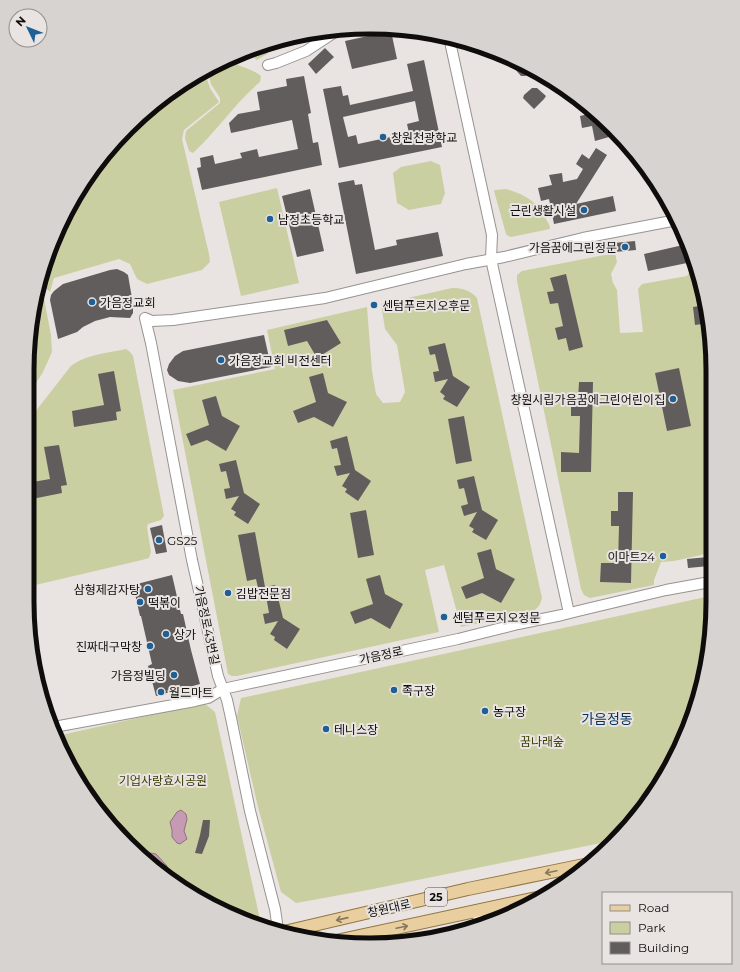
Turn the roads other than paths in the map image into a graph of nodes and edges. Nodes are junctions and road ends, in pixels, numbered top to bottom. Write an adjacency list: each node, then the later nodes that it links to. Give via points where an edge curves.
1 (326, 37): 3 (street, via 306,51)
2 (450, 43): 5 (street, via 492,235)
3 (268, 65)
4 (671, 221): 5 (street)
5 (491, 259): 7 (street); 8 (street, 가음정로43번길, via 325,298 173,320 152,321 145,318 192,560 218,676)
6 (706, 583): 7 (street, 가음정로)
7 (569, 613): 8 (street, 가음정로)
8 (223, 688): 9 (street, 가음정로, via 208,698); 14 (street, 가음정로43번길)
9 (58, 726)
10 (578, 866): 15 (main road, 창원대로 / 25, one-way to 15)
11 (524, 901): 12 (main road, 창원대로 / 25)
12 (477, 910): 13 (street); 16 (main road, 창원대로 / 25, one-way to 12)
13 (479, 920)
14 (277, 925)
15 (294, 930)
16 (353, 937)

